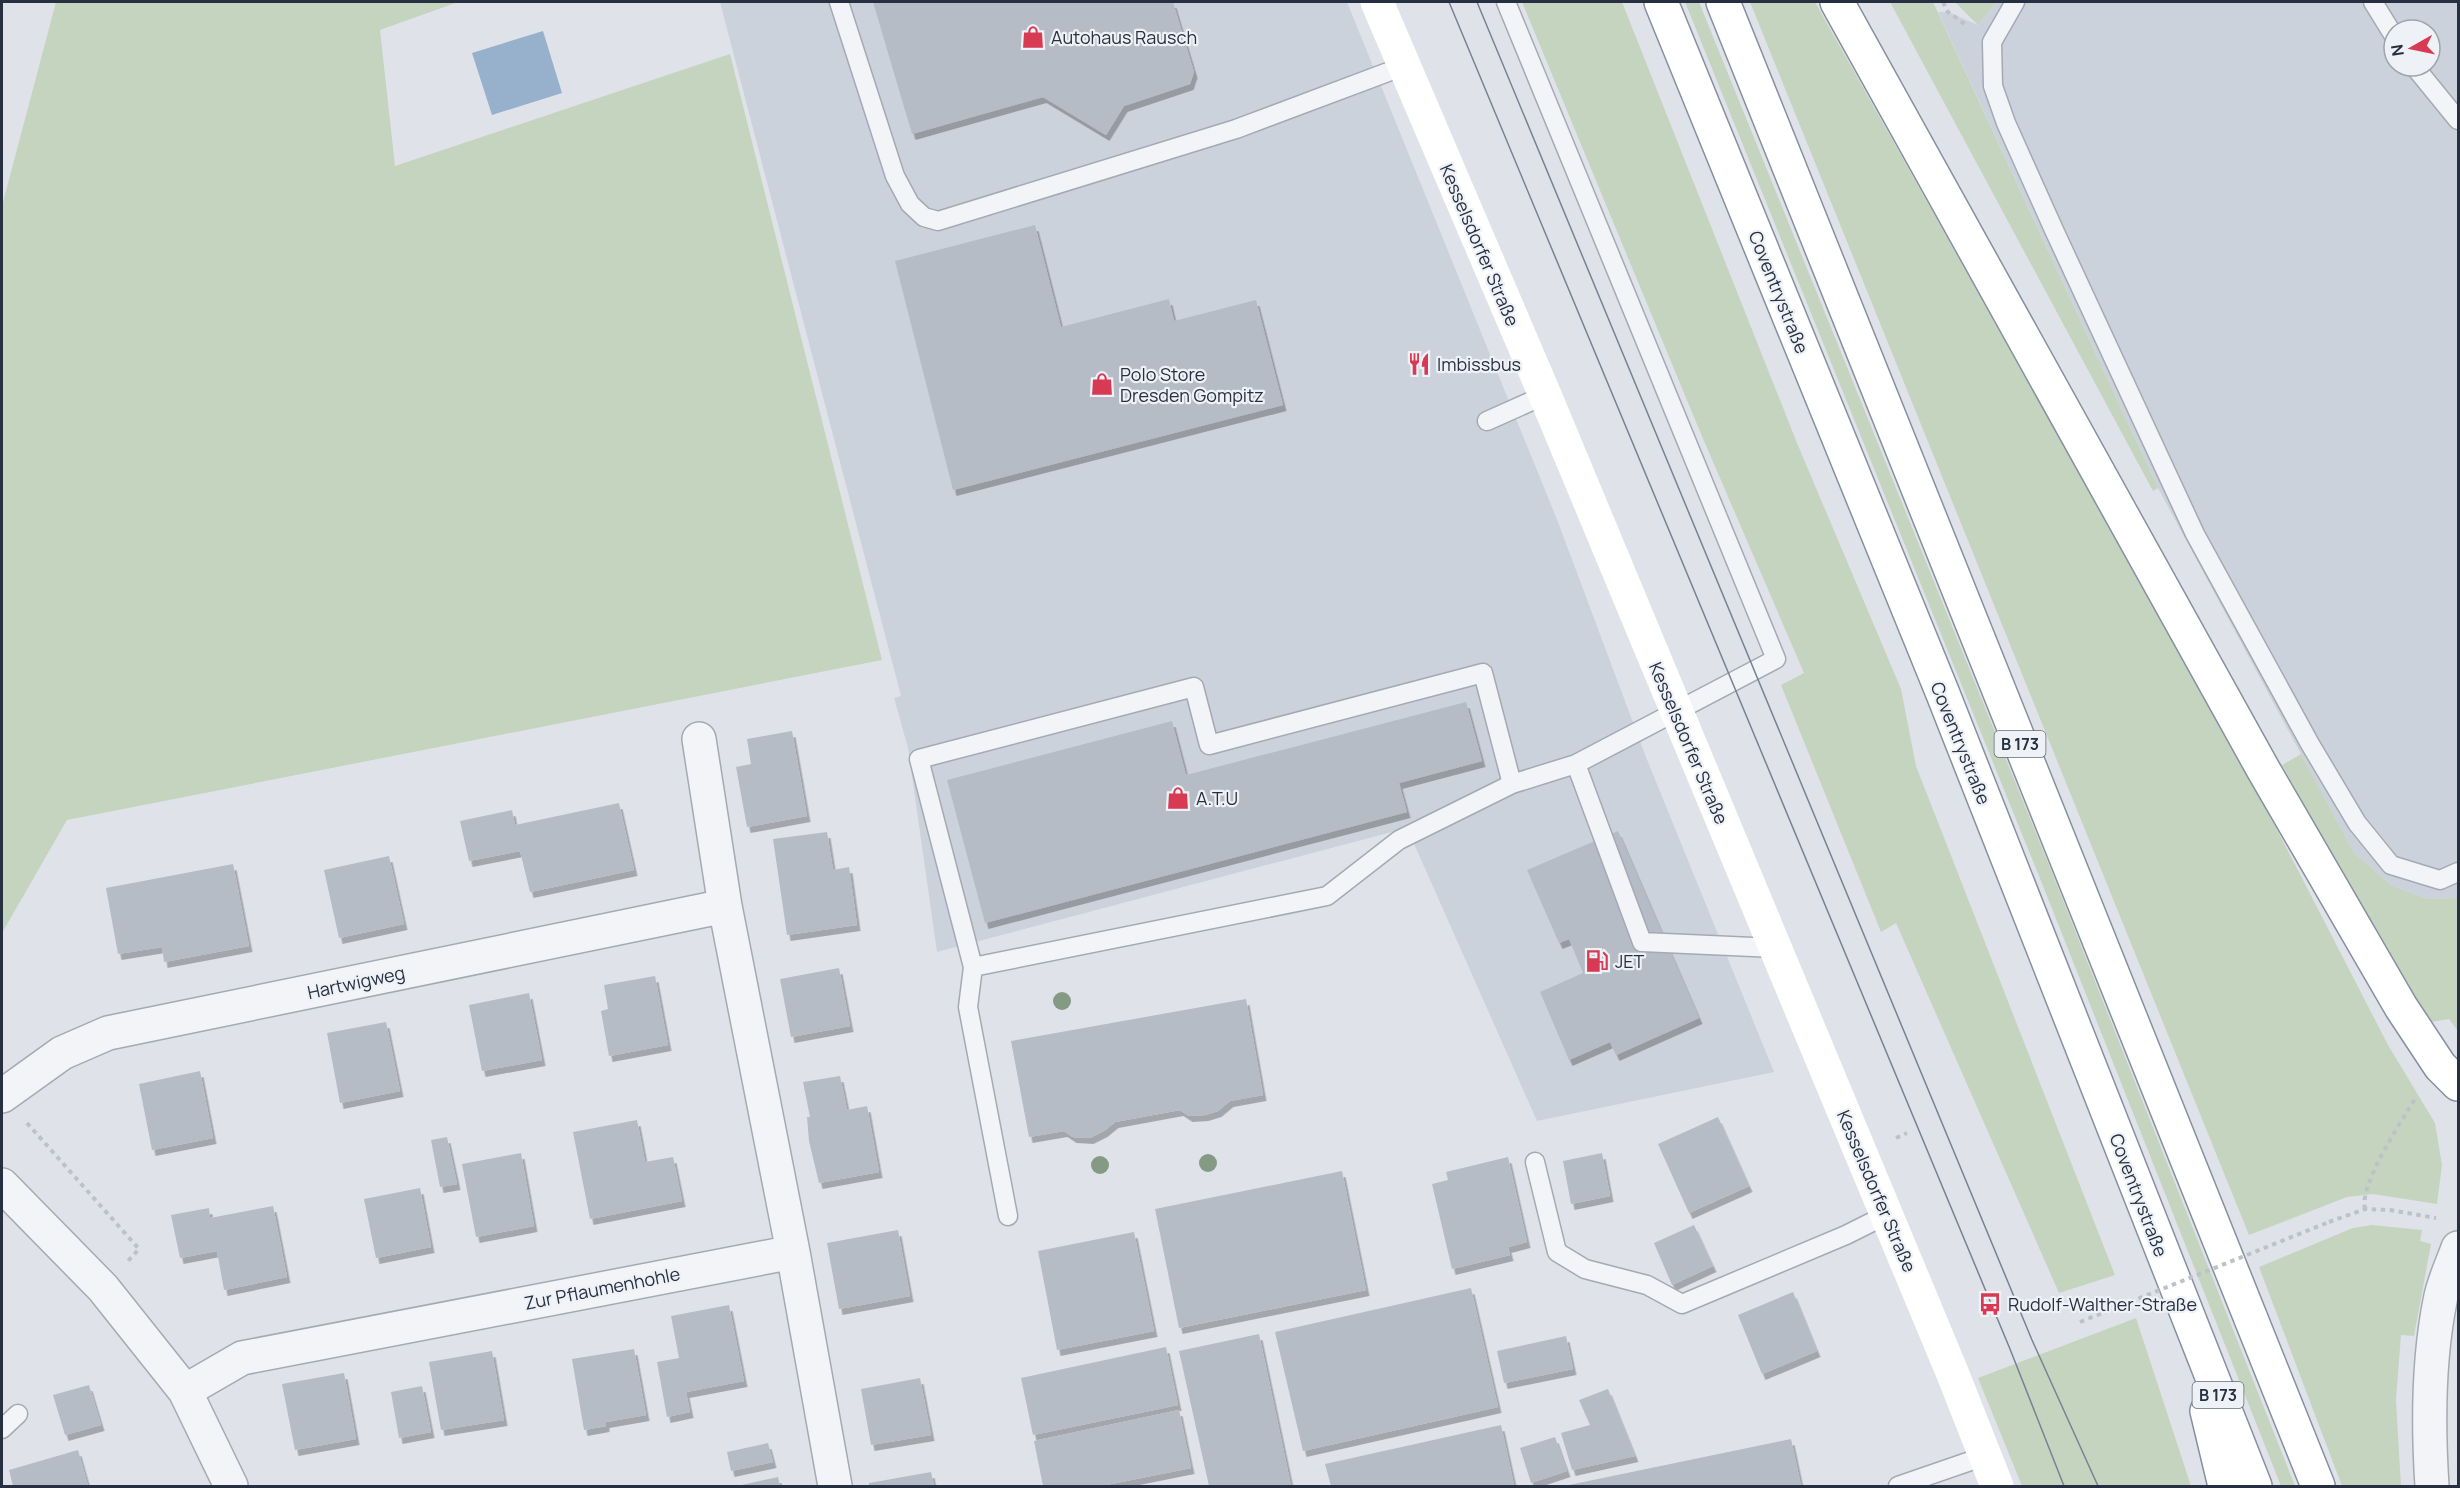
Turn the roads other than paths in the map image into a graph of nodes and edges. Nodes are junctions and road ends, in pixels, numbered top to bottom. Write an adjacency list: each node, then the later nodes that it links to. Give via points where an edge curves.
1 (839, 2): 10 (lane, via 895,176 910,204 924,217 938,221 1236,129)
2 (1377, 2): 10 (main road, Kesselsdorfer Straße)
3 (1506, 2): 15 (lane, via 1776,659)
4 (1661, 2): 31 (main road, Coventrystraße / B 173, via 1943,694)
5 (1723, 2): 42 (main road, B 173)
6 (1837, 2): 23 (main road, via 2269,779 2401,1007)
7 (2014, 2): 19 (lane, via 1992,42 1993,87 2020,155 2195,534 2357,824 2391,865 2440,880)
8 (2373, 2): 9 (lane)
9 (2383, 18)
10 (1404, 66): 13 (main road, Kesselsdorfer Straße)
11 (2424, 78): 12 (lane)
12 (2458, 120)
13 (1545, 395): 14 (lane); 15 (main road, Kesselsdorfer Straße)
14 (1487, 422)
15 (1676, 712): 17 (lane); 21 (main road, Kesselsdorfer Straße)
16 (699, 739): 20 (street)
17 (1576, 764): 18 (lane); 21 (lane, via 1642,942)
18 (1512, 784): 22 (lane, via 1399,840 1327,896); 22 (lane, via 1483,674 1209,745 1194,687 918,759)
19 (2458, 872)
20 (725, 906): 24 (street, Hartwigweg, via 108,1033 62,1053); 30 (street)
21 (1775, 948): 27 (main road, Kesselsdorfer Straße)
22 (973, 967): 28 (lane, via 968,1007)
23 (2449, 1075)
24 (2, 1096)
25 (1535, 1162): 27 (lane, via 1557,1252 1585,1269 1647,1285 1682,1304)
26 (2, 1185): 32 (street, via 103,1288)
27 (1886, 1215): 35 (main road, Kesselsdorfer Straße)
28 (1008, 1216)
29 (2458, 1248): 43 (street, via 2440,1299 2431,1375)
30 (793, 1252): 32 (street, Zur Pflaumenhohle, via 242,1358); 37 (street)
31 (2182, 1304): 40 (main road); 41 (main road, Coventrystraße / B 173)
32 (185, 1391): 36 (street)
33 (18, 1414): 34 (lane)
34 (2, 1429)
35 (1985, 1456): 38 (lane); 39 (main road, Kesselsdorfer Straße)
36 (231, 1486)
37 (835, 1486)
38 (1898, 1486)
39 (1997, 1486)
40 (2225, 1486)
41 (2255, 1486)
42 (2318, 1486)
43 (2432, 1486)

